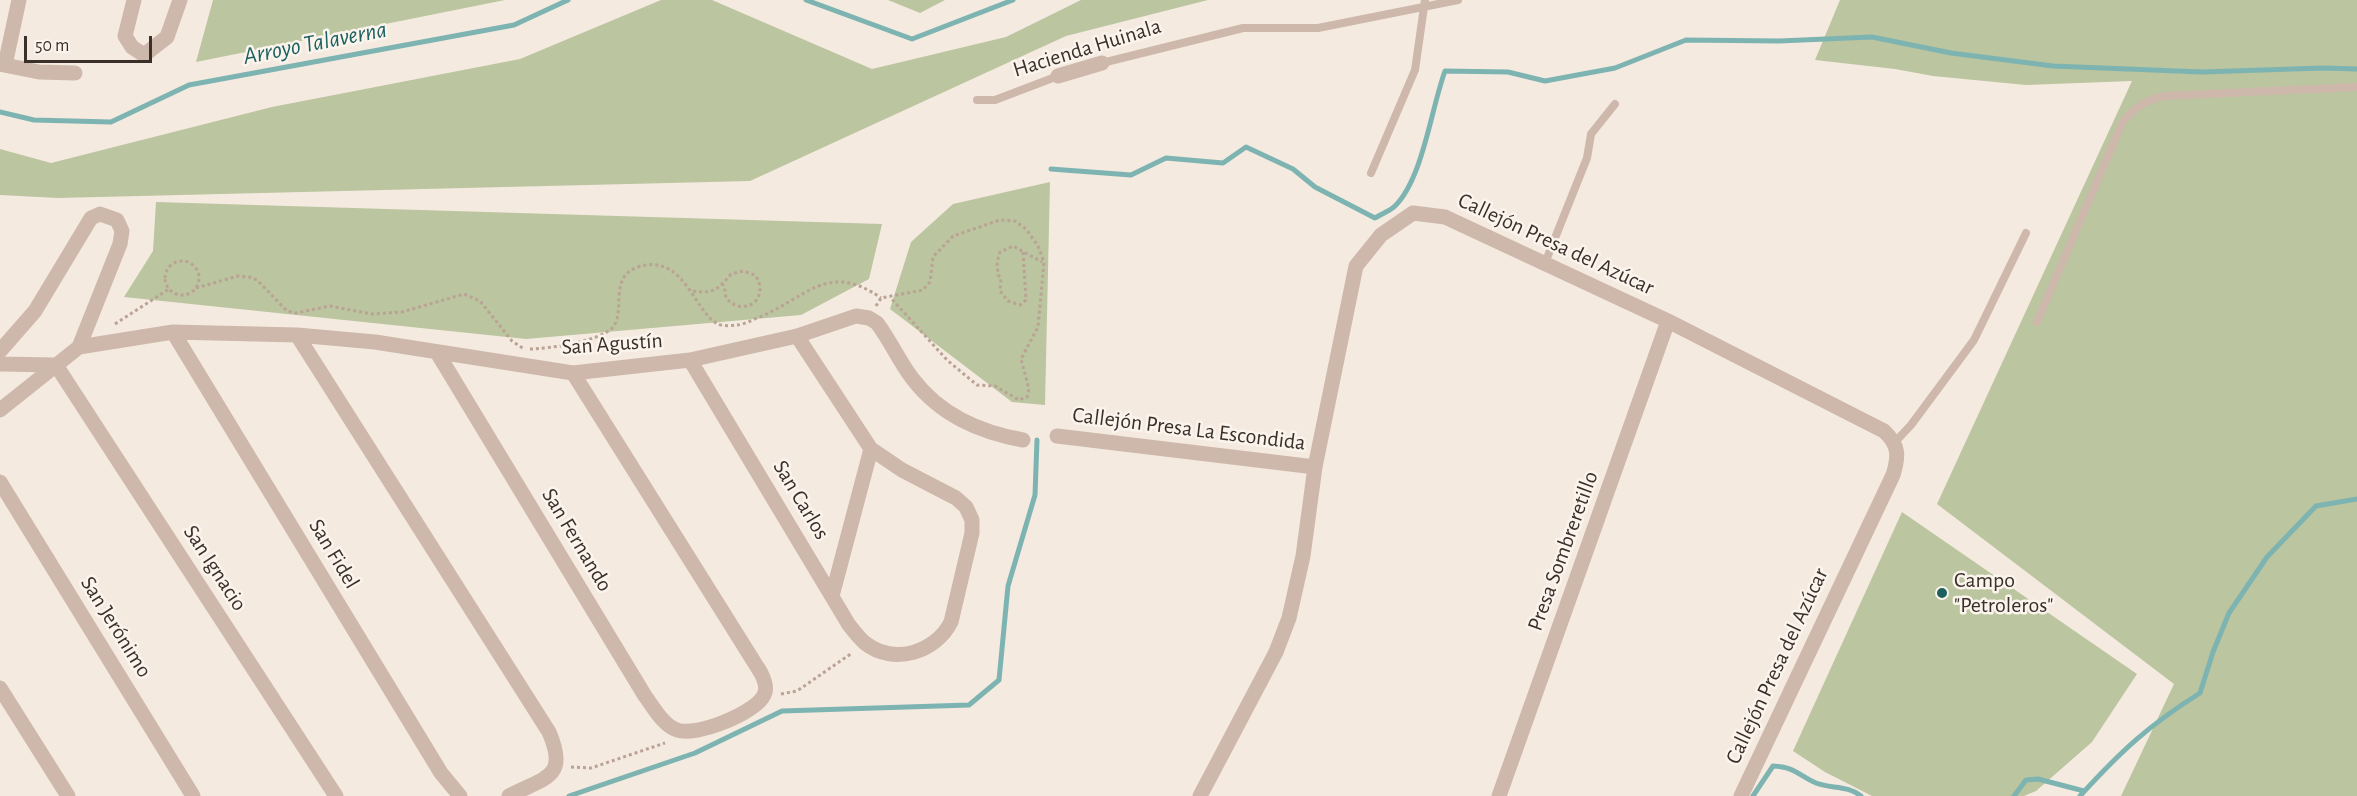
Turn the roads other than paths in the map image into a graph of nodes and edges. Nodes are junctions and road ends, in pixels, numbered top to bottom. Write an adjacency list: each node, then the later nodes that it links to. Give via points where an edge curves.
1 (19, 0): 7 (street)
2 (134, 0): 3 (street, via 125,36 144,55 167,37)
3 (180, 0)
4 (1458, 0): 5 (lane, Hacienda Huinala)
5 (1425, 3): 6 (lane, Hacienda Huinala, via 1318,28 1243,28); 13 (lane, via 1414,70)
6 (1102, 63): 9 (street, Hacienda Huinala)
7 (3, 65): 8 (street)
8 (75, 74)
9 (1058, 76): 11 (lane, Hacienda Huinala, via 995,100)
10 (2357, 87): 17 (lane, via 2164,96 2134,109 2122,123)
11 (977, 100)
12 (1615, 104): 15 (lane, via 1592,134 1587,158)
13 (1371, 173)
14 (2026, 233): 31 (lane, via 1974,340)
15 (1545, 263): 16 (street, Callejón Presa del Azúcar); 33 (street, Callejón Presa del Azúcar, via 1445,217 1425,213 1413,213 1381,235 1356,266)
16 (1668, 321): 31 (street, Callejón Presa del Azúcar, via 1884,431); 43 (street, Presa Sombreretillo)
17 (2037, 322)
18 (173, 332): 19 (street, San Agustín); 21 (street, San Agustín); 40 (street, San Fidel, via 441,773)
19 (297, 335): 23 (street, San Agustín, via 375,342); 41 (street, via 549,732 558,753 557,766 550,775)
20 (797, 336): 24 (street, San Agustín); 30 (street, San Agustín, via 856,316 869,318 888,337 912,378 933,401 962,422); 32 (street)
21 (79, 347): 22 (street, via 120,243 122,231 117,220 108,215 91,218 35,311); 26 (street)
22 (0, 351)
23 (438, 354): 27 (street, San Agustín); 27 (street, San Fernando, via 645,696 676,730 693,733 710,729 757,704 765,694 765,683)
24 (690, 360): 27 (street, San Agustín); 35 (street, San Carlos)
25 (0, 364): 26 (street)
26 (56, 365): 28 (street); 39 (street, San Ignacio)
27 (573, 373)
28 (0, 410)
29 (1057, 436): 33 (street, Callejón Presa La Escondida)
30 (1023, 440)
31 (1895, 442): 44 (street, Callejón Presa del Azúcar, via 1898,455 1893,475)
32 (871, 449): 35 (street); 35 (street, San Carlos, via 966,507 972,533 951,622 945,635 930,647 902,655 884,652 866,644)
33 (1315, 467): 42 (street, Callejón Presa del Azúcar, via 1303,556 1289,618 1276,652)
34 (0, 482): 38 (street, San Jerónimo)
35 (832, 596)
36 (0, 688): 37 (street)
37 (68, 796)
38 (193, 796)
39 (336, 796)
40 (460, 796)
41 (509, 796)
42 (1200, 796)
43 (1499, 796)
44 (1741, 796)

